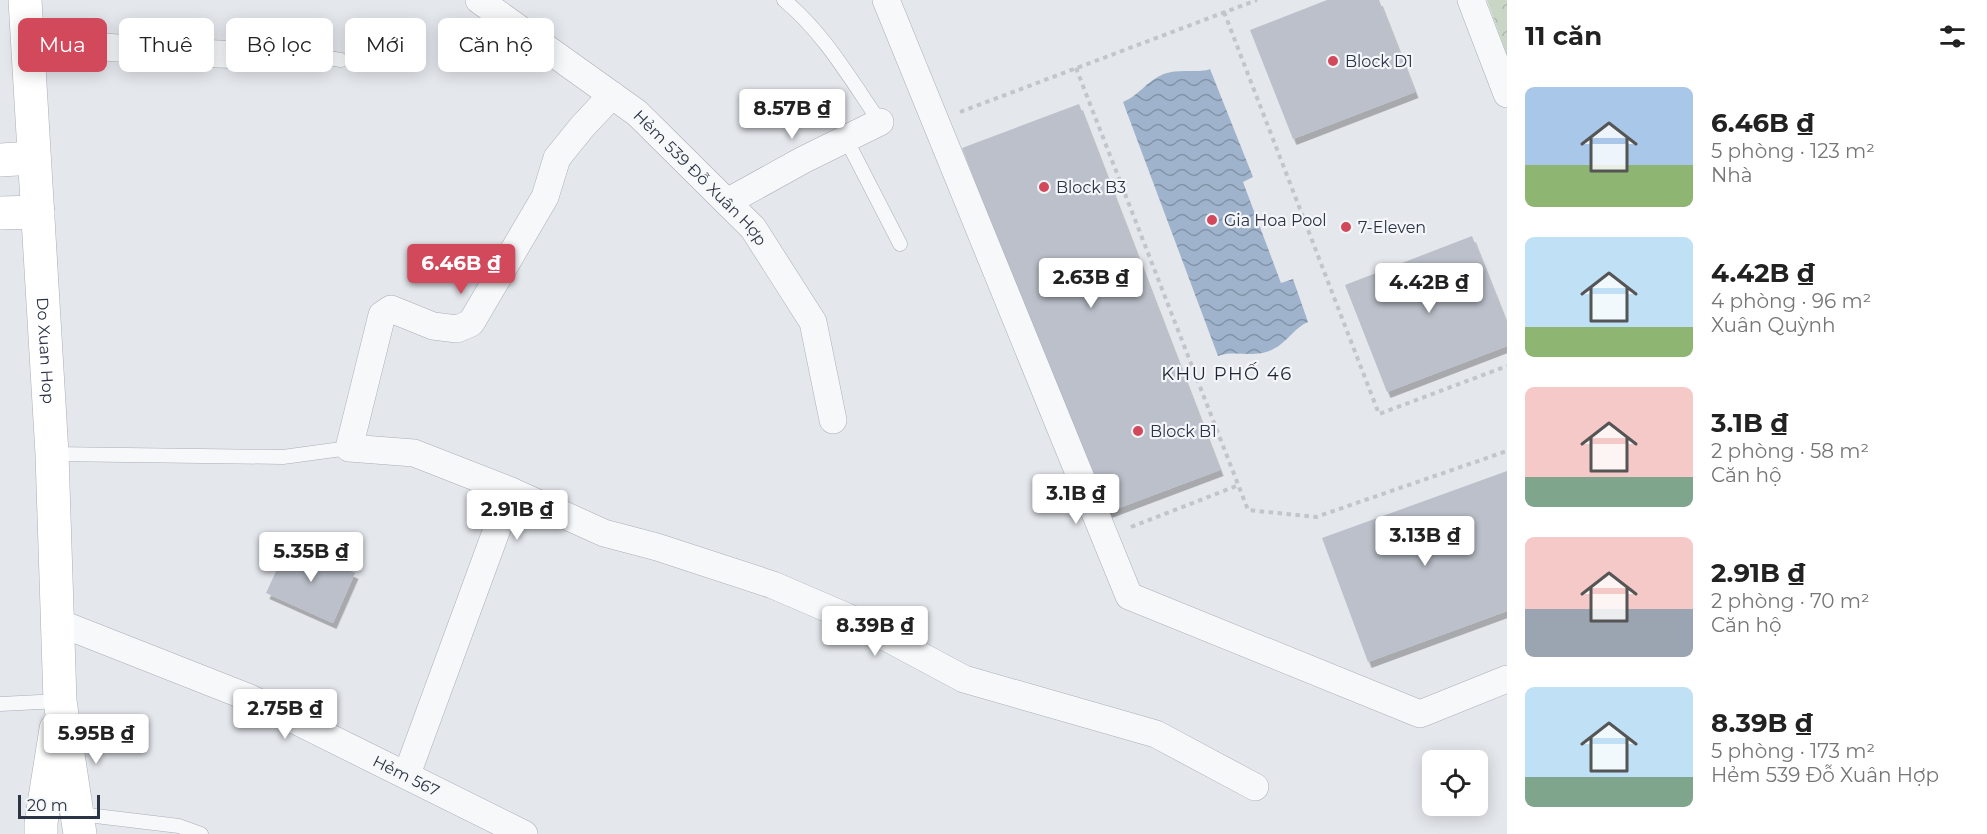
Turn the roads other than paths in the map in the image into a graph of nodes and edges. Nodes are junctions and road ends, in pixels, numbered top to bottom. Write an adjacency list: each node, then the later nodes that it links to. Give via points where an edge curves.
1 (25, 0): 6 (main road, Do Xuan Hop)
2 (479, 0): 13 (street, Hẻm 539 Đỗ Xuân Hợp)
3 (784, 0): 14 (lane, via 803,16)
4 (886, 0): 27 (street, via 1129,596 1420,714)
5 (1471, 0): 12 (street)
6 (26, 18)
7 (107, 47): 8 (street)
8 (226, 54)
9 (333, 59): 10 (lane)
10 (341, 60)
11 (30, 72): 16 (main road, Do Xuan Hop)
12 (1507, 94)
13 (612, 95): 18 (street, Hẻm 539 Đỗ Xuân Hợp, via 637,113); 23 (street, via 557,158 545,197 471,323 458,329 434,326 392,309 382,315)
14 (880, 122): 15 (street)
15 (846, 139): 18 (street); 21 (lane)
16 (34, 158): 17 (main road); 19 (main road, Do Xuan Hop)
17 (0, 160)
18 (727, 202): 22 (street, Hẻm 539 Đỗ Xuân Hợp, via 753,228 813,322)
19 (38, 212): 20 (main road); 24 (main road, Do Xuan Hop)
20 (0, 213)
21 (900, 244)
22 (833, 420)
23 (349, 448): 24 (lane, via 283,457); 25 (street, via 414,453)
24 (52, 454): 26 (main road, Do Xuan Hop)
25 (511, 491): 30 (street); 31 (street, via 604,533 773,585 852,620 964,679 1156,734)
26 (57, 622): 28 (main road, Do Xuan Hop); 30 (street, Hẻm 567, via 250,698)
27 (1507, 679)
28 (60, 701): 29 (lane); 32 (main road); 33 (main road)
29 (0, 704)
30 (406, 774): 35 (street, Hẻm 567)
31 (1254, 787)
32 (80, 824): 34 (lane, via 179,826)
33 (41, 834)
34 (201, 834)
35 (524, 834)

